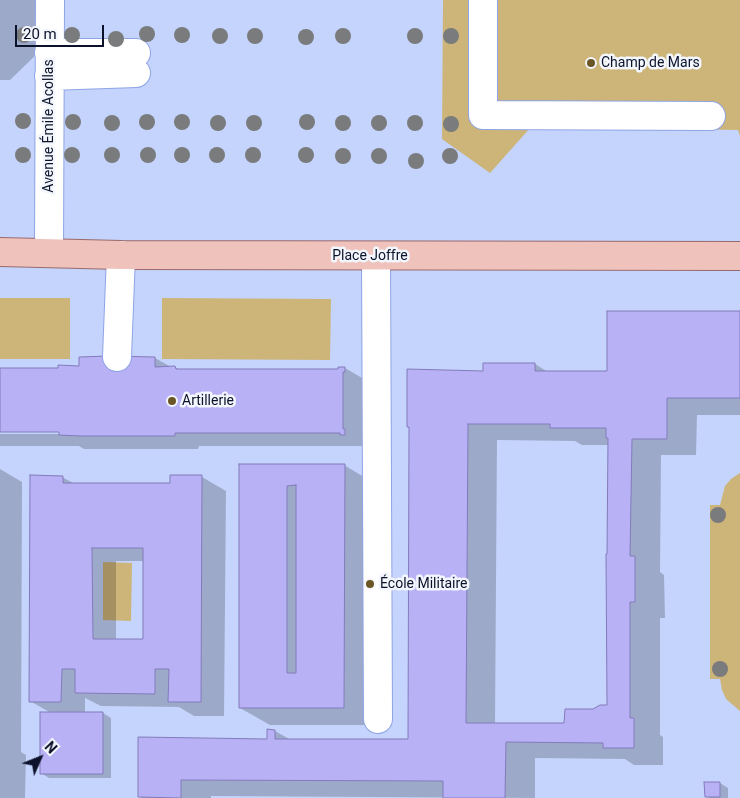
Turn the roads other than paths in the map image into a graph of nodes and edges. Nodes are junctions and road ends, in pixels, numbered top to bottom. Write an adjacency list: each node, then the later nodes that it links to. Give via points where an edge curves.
1 (50, 0): 4 (street, Avenue Émile Acollas)
2 (484, 0): 5 (street, via 483,115)
3 (136, 63): 4 (street)
4 (49, 64): 7 (street, Avenue Émile Acollas)
5 (711, 116)
6 (0, 252): 7 (main road, Place Joffre)
7 (49, 253): 8 (main road, Place Joffre)
8 (121, 255): 9 (main road, Place Joffre); 11 (street)
9 (376, 256): 10 (main road, Place Joffre); 12 (street)
10 (740, 256)
11 (117, 357)
12 (378, 719)

